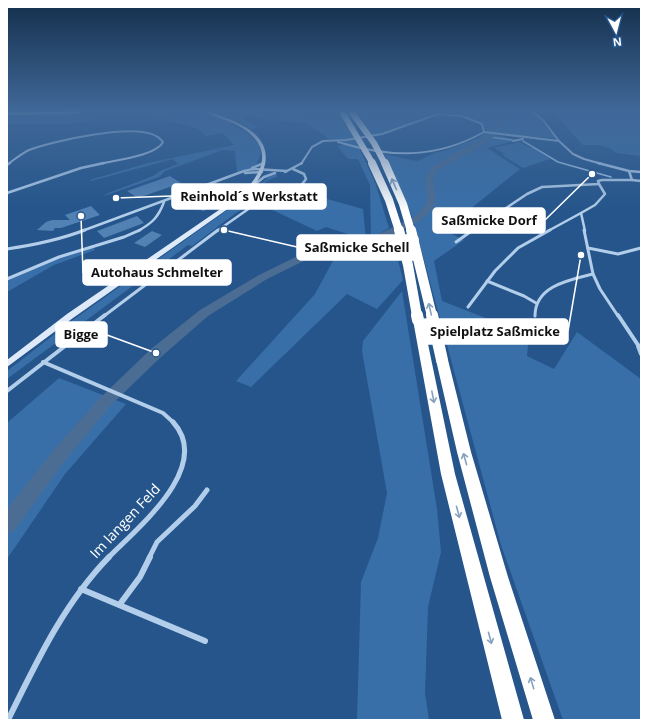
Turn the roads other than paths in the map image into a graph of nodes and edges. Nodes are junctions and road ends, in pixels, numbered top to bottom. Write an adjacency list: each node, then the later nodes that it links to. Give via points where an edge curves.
1 (51, 144): 11 (street, via 36,147)
2 (162, 144): 24 (street, via 148,153 81,168)
3 (261, 144): 10 (main road, via 264,150)
4 (316, 144): 12 (street, via 304,161)
5 (343, 144): 8 (street, via 371,150 419,154)
6 (362, 144): 47 (highway, one-way to 47, bridge, via 390,202 401,234 448,474)
7 (373, 144): 48 (highway, one-way to 7, bridge, via 499,577 464,452 412,232 401,200)
8 (458, 144)
9 (562, 144): 16 (street, via 580,158)
10 (264, 163): 13 (street); 14 (main road)
11 (7, 165)
12 (292, 169): 15 (street); 39 (street, via 304,174 306,179 300,187 254,205 240,214)
13 (248, 170): 14 (street); 19 (street)
14 (262, 171): 15 (street); 18 (street); 19 (street); 23 (main road)
15 (287, 171): 18 (street)
16 (629, 171): 17 (street); 20 (street)
17 (641, 172)
18 (275, 173): 23 (street)
19 (239, 174): 25 (street)
20 (632, 180): 21 (street); 22 (street, via 602,180 598,181)
21 (641, 181)
22 (599, 184): 26 (street, via 605,194 595,205); 27 (street, via 542,187 527,194)
23 (252, 186): 40 (main road)
24 (7, 193)
25 (164, 202): 30 (street, via 64,238); 32 (street, via 160,214 153,222 133,234 66,254)
26 (581, 213): 28 (street); 33 (street, via 518,248)
27 (456, 242)
28 (588, 248): 29 (street, via 618,254); 31 (street)
29 (641, 248)
30 (7, 249)
31 (592, 274): 34 (street, via 555,286); 37 (street, via 600,290)
32 (7, 278)
33 (487, 281): 34 (street); 35 (street)
34 (536, 303): 36 (street)
35 (468, 307)
36 (535, 316)
37 (639, 346): 38 (street)
38 (641, 354)
39 (43, 362): 41 (street); 43 (street, Im langen Feld, via 163,413 175,422 181,432 184,446 183,463 166,496)
40 (7, 364)
41 (7, 391)
42 (207, 490): 44 (street, via 192,510 157,542 140,577)
43 (81, 589): 44 (street); 46 (street, Im langen Feld, via 54,631)
44 (120, 604): 45 (street)
45 (205, 641)
46 (8, 720)
47 (513, 720)
48 (544, 720)

